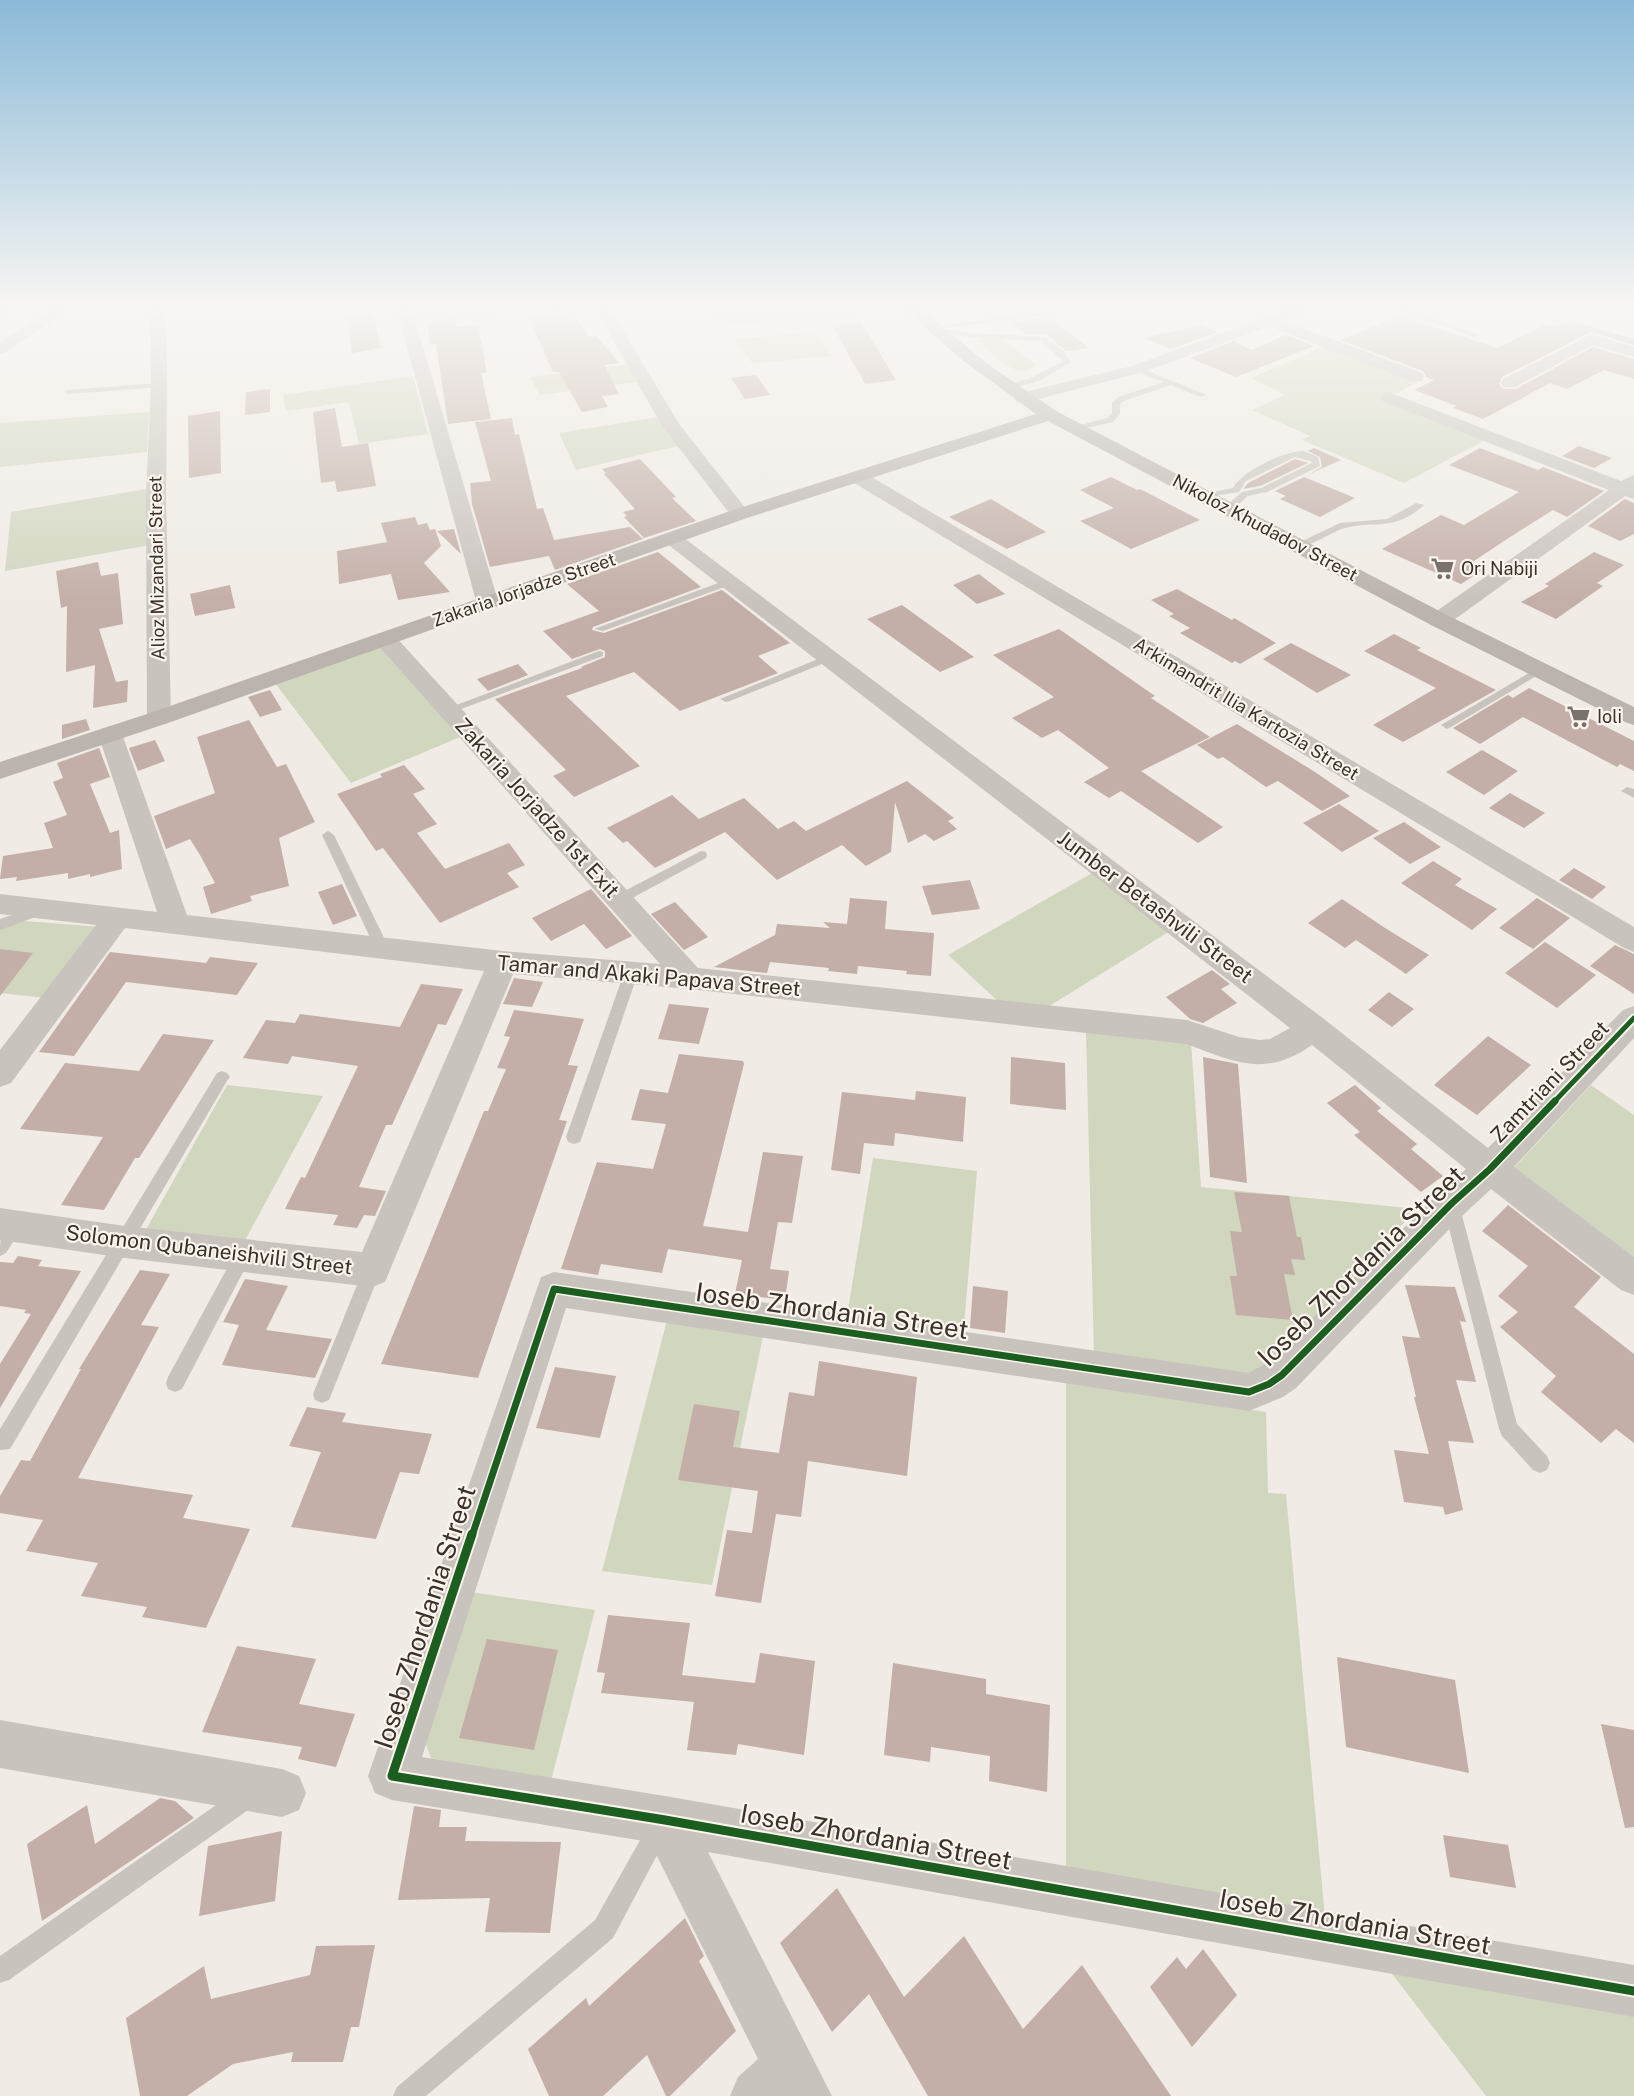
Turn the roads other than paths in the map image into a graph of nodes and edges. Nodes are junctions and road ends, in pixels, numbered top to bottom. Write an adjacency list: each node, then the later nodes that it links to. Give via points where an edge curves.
1 (158, 408): 28 (street, Alioz Mizandari Street)
2 (432, 408): 18 (street)
3 (660, 408): 14 (street)
4 (1039, 408): 7 (street, Nikoloz Khudadov Street)
5 (1116, 408): 8 (lane, via 1110,420)
6 (1417, 408): 10 (street)
7 (1050, 415): 8 (street, Nikoloz Khudadov Street); 9 (street, Zakaria Jorjadze Street)
8 (1076, 429): 11 (street, Nikoloz Khudadov Street)
9 (858, 477): 14 (street, Zakaria Jorjadze Street); 40 (street, Arkimandrit Ilia Kartozia Street)
10 (1630, 488): 19 (street)
11 (1202, 495): 13 (street, Nikoloz Khudadov Street); 13 (lane, via 1236,490 1242,479 1293,454 1316,459 1317,464 1264,490 1245,494)
12 (1419, 505): 16 (lane, via 1389,522 1343,525)
13 (1227, 508): 16 (street, Nikoloz Khudadov Street)
14 (740, 514): 15 (street, Zakaria Jorjadze Street)
15 (673, 539): 17 (street, Jumber Betashvili Street); 18 (street, Zakaria Jorjadze Street)
16 (1299, 545): 19 (street, Nikoloz Khudadov Street)
17 (729, 582): 20 (lane); 23 (street, Jumber Betashvili Street)
18 (487, 601): 21 (street, Zakaria Jorjadze Street)
19 (1439, 620): 24 (street, Nikoloz Khudadov Street)
20 (599, 629)
21 (385, 639): 26 (street, Zakaria Jorjadze 1st Exit); 28 (street, Zakaria Jorjadze Street)
22 (600, 654): 26 (lane)
23 (828, 658): 25 (lane); 46 (street, Jumber Betashvili Street)
24 (1539, 670): 27 (street, Nikoloz Khudadov Street); 29 (lane)
25 (726, 699)
26 (449, 710): 34 (street, Zakaria Jorjadze 1st Exit)
27 (1634, 717)
28 (159, 718): 30 (street, Zakaria Jorjadze Street)
29 (1447, 725)
30 (110, 734): 31 (street, Zakaria Jorjadze Street); 38 (street)
31 (0, 771)
32 (328, 835): 41 (lane)
33 (701, 855): 34 (lane)
34 (620, 899): 44 (street, Zakaria Jorjadze 1st Exit)
35 (0, 904): 36 (street, Tamar and Akaki Papava Street)
36 (46, 909): 37 (street, Tamar and Akaki Papava Street); 39 (lane)
37 (118, 917): 38 (street, Tamar and Akaki Papava Street); 47 (street)
38 (176, 924): 41 (street, Tamar and Akaki Papava Street)
39 (0, 925)
40 (1634, 941)
41 (382, 948): 42 (street, Tamar and Akaki Papava Street)
42 (503, 962): 43 (street, Tamar and Akaki Papava Street); 55 (street, Solomon Qubaneishvili Street)
43 (631, 973): 44 (street, Tamar and Akaki Papava Street); 49 (lane)
44 (690, 978): 46 (street, Tamar and Akaki Papava Street, via 1187,1032 1248,1052 1266,1053 1286,1046)
45 (1631, 1025): 50 (street, Zamtriani Street)
46 (1314, 1028): 50 (street, Jumber Betashvili Street)
47 (0, 1074)
48 (222, 1077): 53 (lane)
49 (574, 1137)
50 (1490, 1169): 51 (street, Ioseb Zhordania Street); 56 (street, Jumber Betashvili Street)
51 (1450, 1204): 60 (lane, via 1509,1429); 63 (street, Ioseb Zhordania Street, via 1282,1376 1249,1392 554,1289 393,1776)
52 (5, 1233): 53 (street, Solomon Qubaneishvili Street)
53 (124, 1242): 54 (street, Solomon Qubaneishvili Street); 59 (lane)
54 (243, 1255): 55 (street, Solomon Qubaneishvili Street); 57 (lane)
55 (372, 1270): 58 (lane)
56 (1634, 1278)
57 (175, 1383)
58 (322, 1394)
59 (3, 1442)
60 (1540, 1462)
61 (0, 1744): 62 (street)
62 (271, 1791): 64 (lane)
63 (665, 1820): 65 (street, Ioseb Zhordania Street); 66 (street); 67 (lane, via 604,1929)
64 (0, 1971)
65 (1634, 1991)
66 (784, 2086)
67 (406, 2096)

